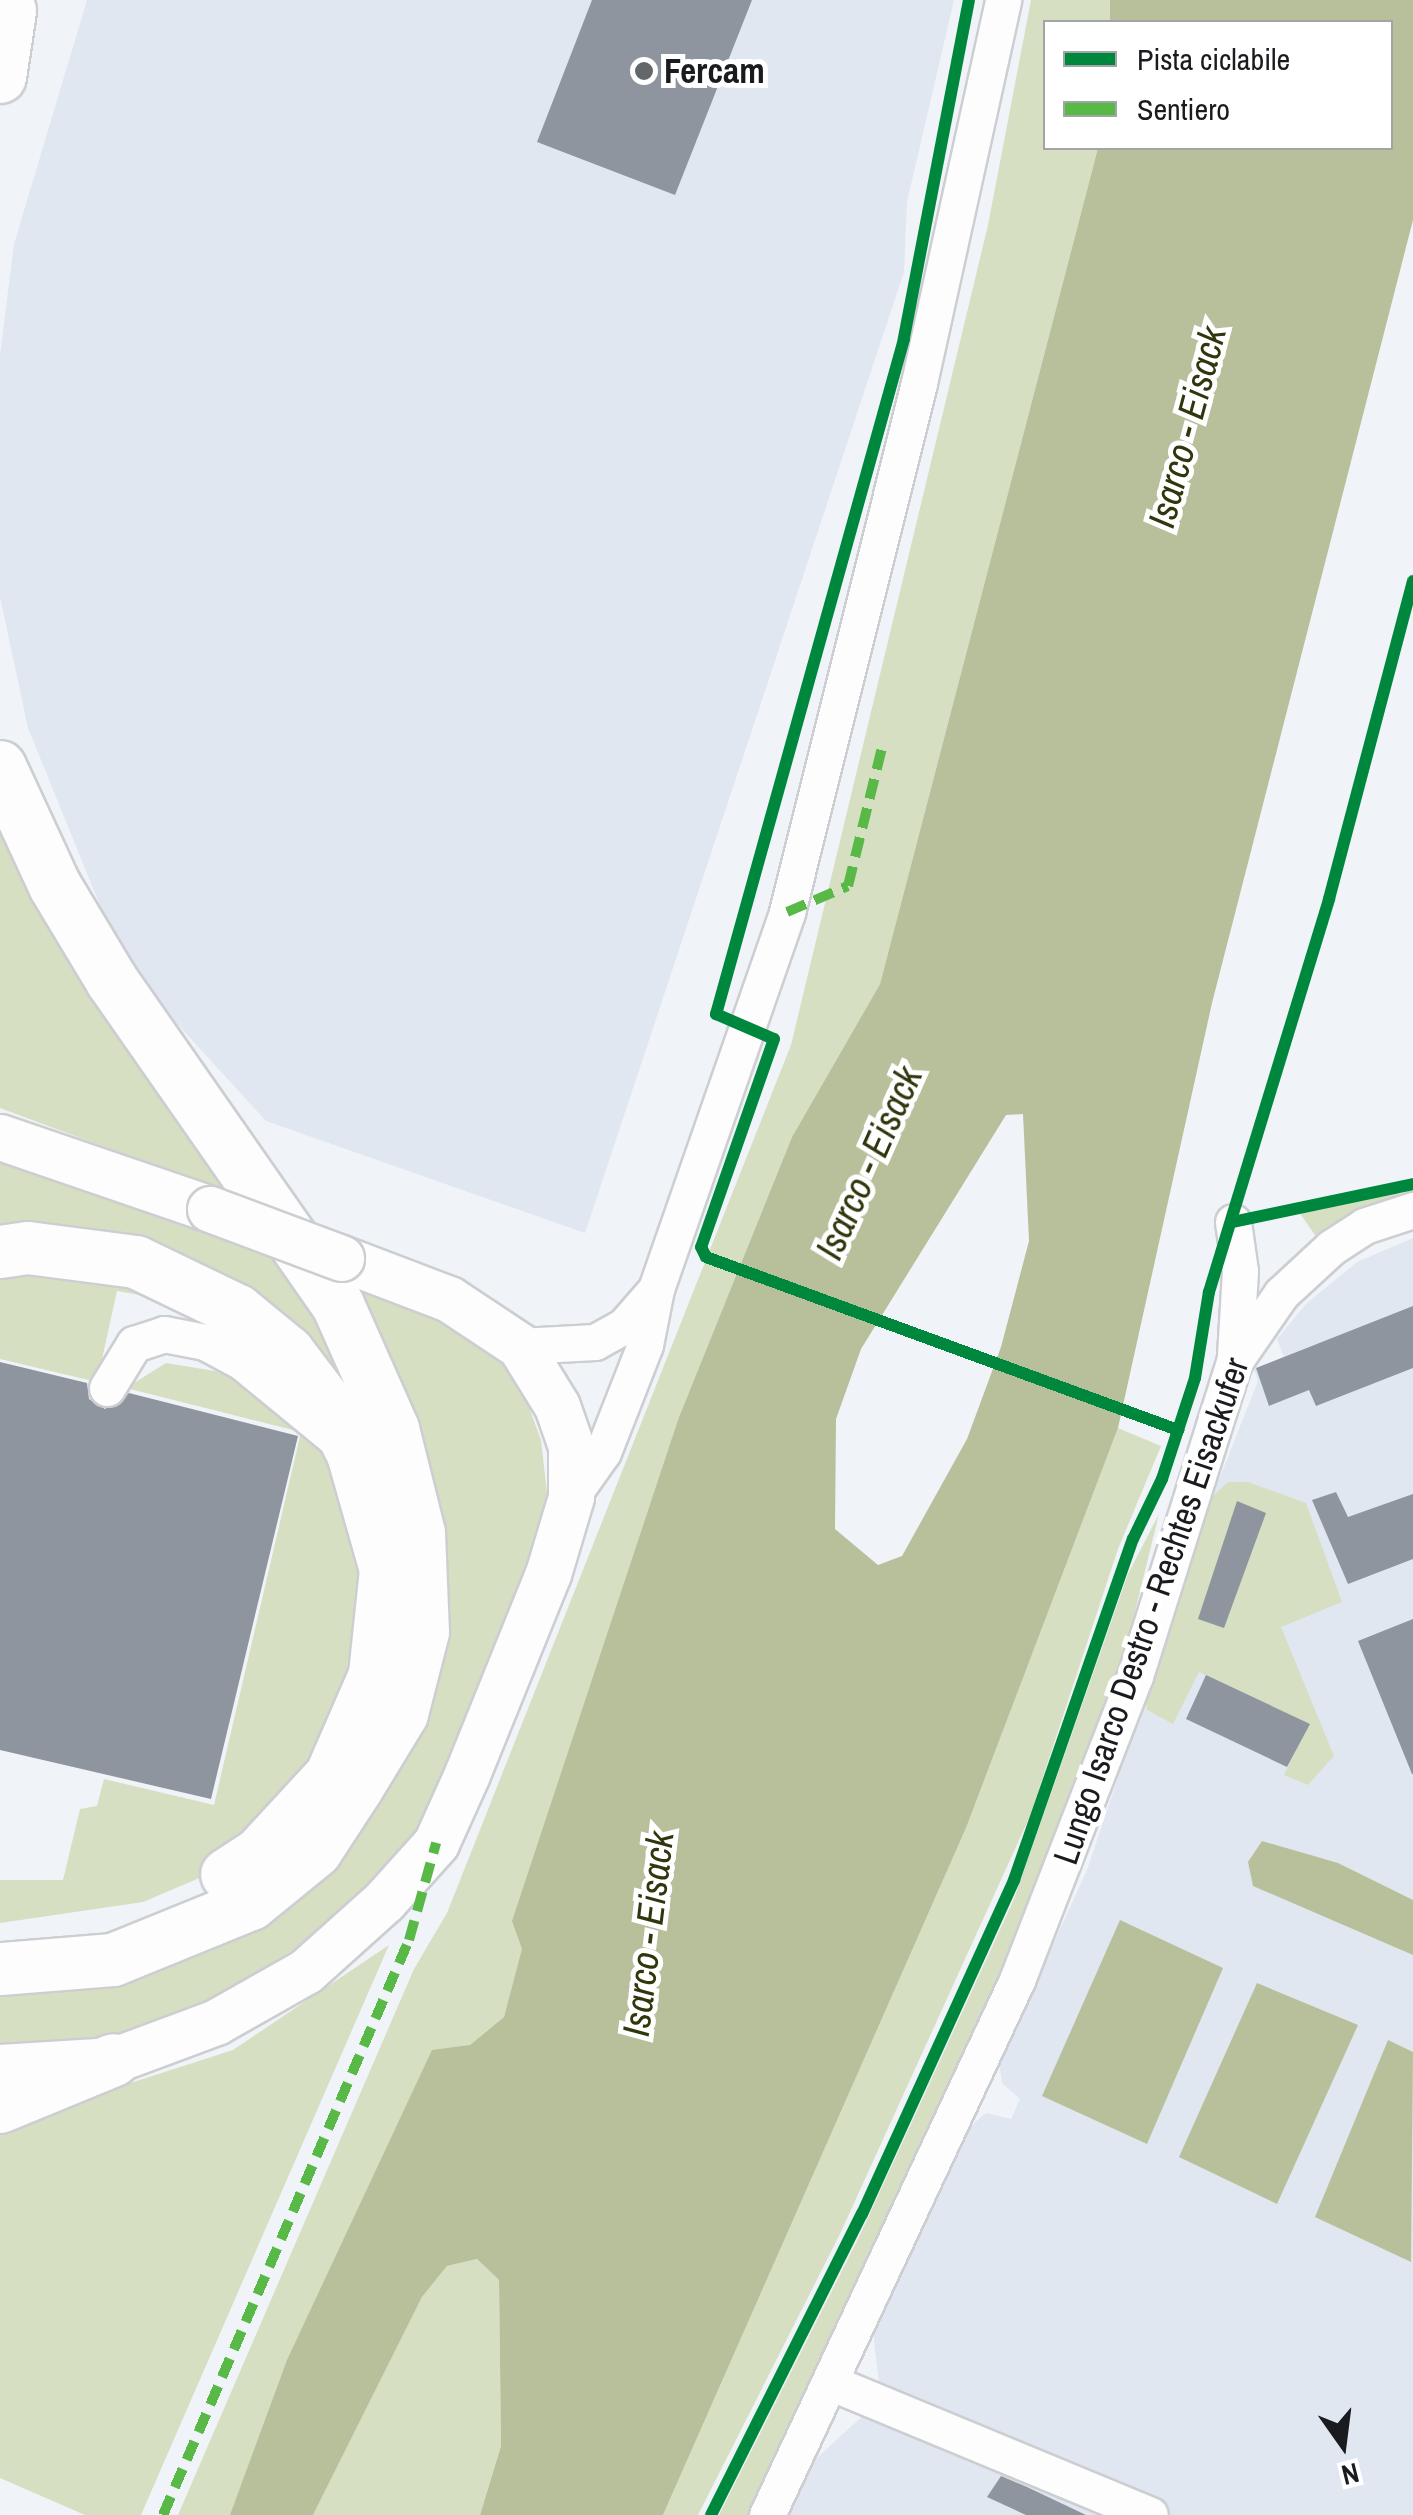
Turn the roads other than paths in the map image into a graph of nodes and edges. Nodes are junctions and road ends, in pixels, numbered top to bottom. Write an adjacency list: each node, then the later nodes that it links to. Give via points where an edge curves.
1 (1004, 0): 9 (street, via 919,383 787,912)
2 (8, 16): 3 (highway)
3 (0, 77)
4 (0, 767): 16 (highway, via 54,886 112,981 338,1305 393,1428 418,1533 422,1632 402,1714 357,1788 316,1850 250,1904 113,1960)
5 (0, 1137): 10 (main road, bridge, via 449,1300)
6 (1413, 1210): 11 (street, Lungo Isarco Destro - Rechtes Eisackufer, via 1364,1226 1332,1247 1281,1294)
7 (1234, 1222): 11 (street, via 1240,1271)
8 (0, 1252): 13 (highway, via 28,1248 136,1262 238,1311 288,1352 329,1406)
9 (656, 1289): 10 (street, via 624,1326 595,1342); 14 (street, via 645,1345 602,1452)
10 (520, 1346): 14 (main road, via 557,1406 571,1446)
11 (1234, 1362): 20 (street, Lungo Isarco Destro - Rechtes Eisackufer, via 1134,1676 1017,1980)
12 (107, 1388): 13 (street, via 134,1344 164,1334 205,1342 242,1362)
13 (353, 1454): 15 (highway, via 386,1570 384,1628 357,1727 331,1776 259,1854 207,1889 146,1914 78,1930)
14 (571, 1497): 17 (main road, via 525,1637 436,1843 384,1901 306,1970 216,2022)
15 (0, 1936)
16 (0, 1968)
17 (114, 2060): 18 (main road); 19 (highway)
18 (0, 2067)
19 (0, 2107)
20 (832, 2383): 21 (street, Lungo Isarco Destro - Rechtes Eisackufer); 22 (street)
21 (767, 2515)
22 (1150, 2515)

